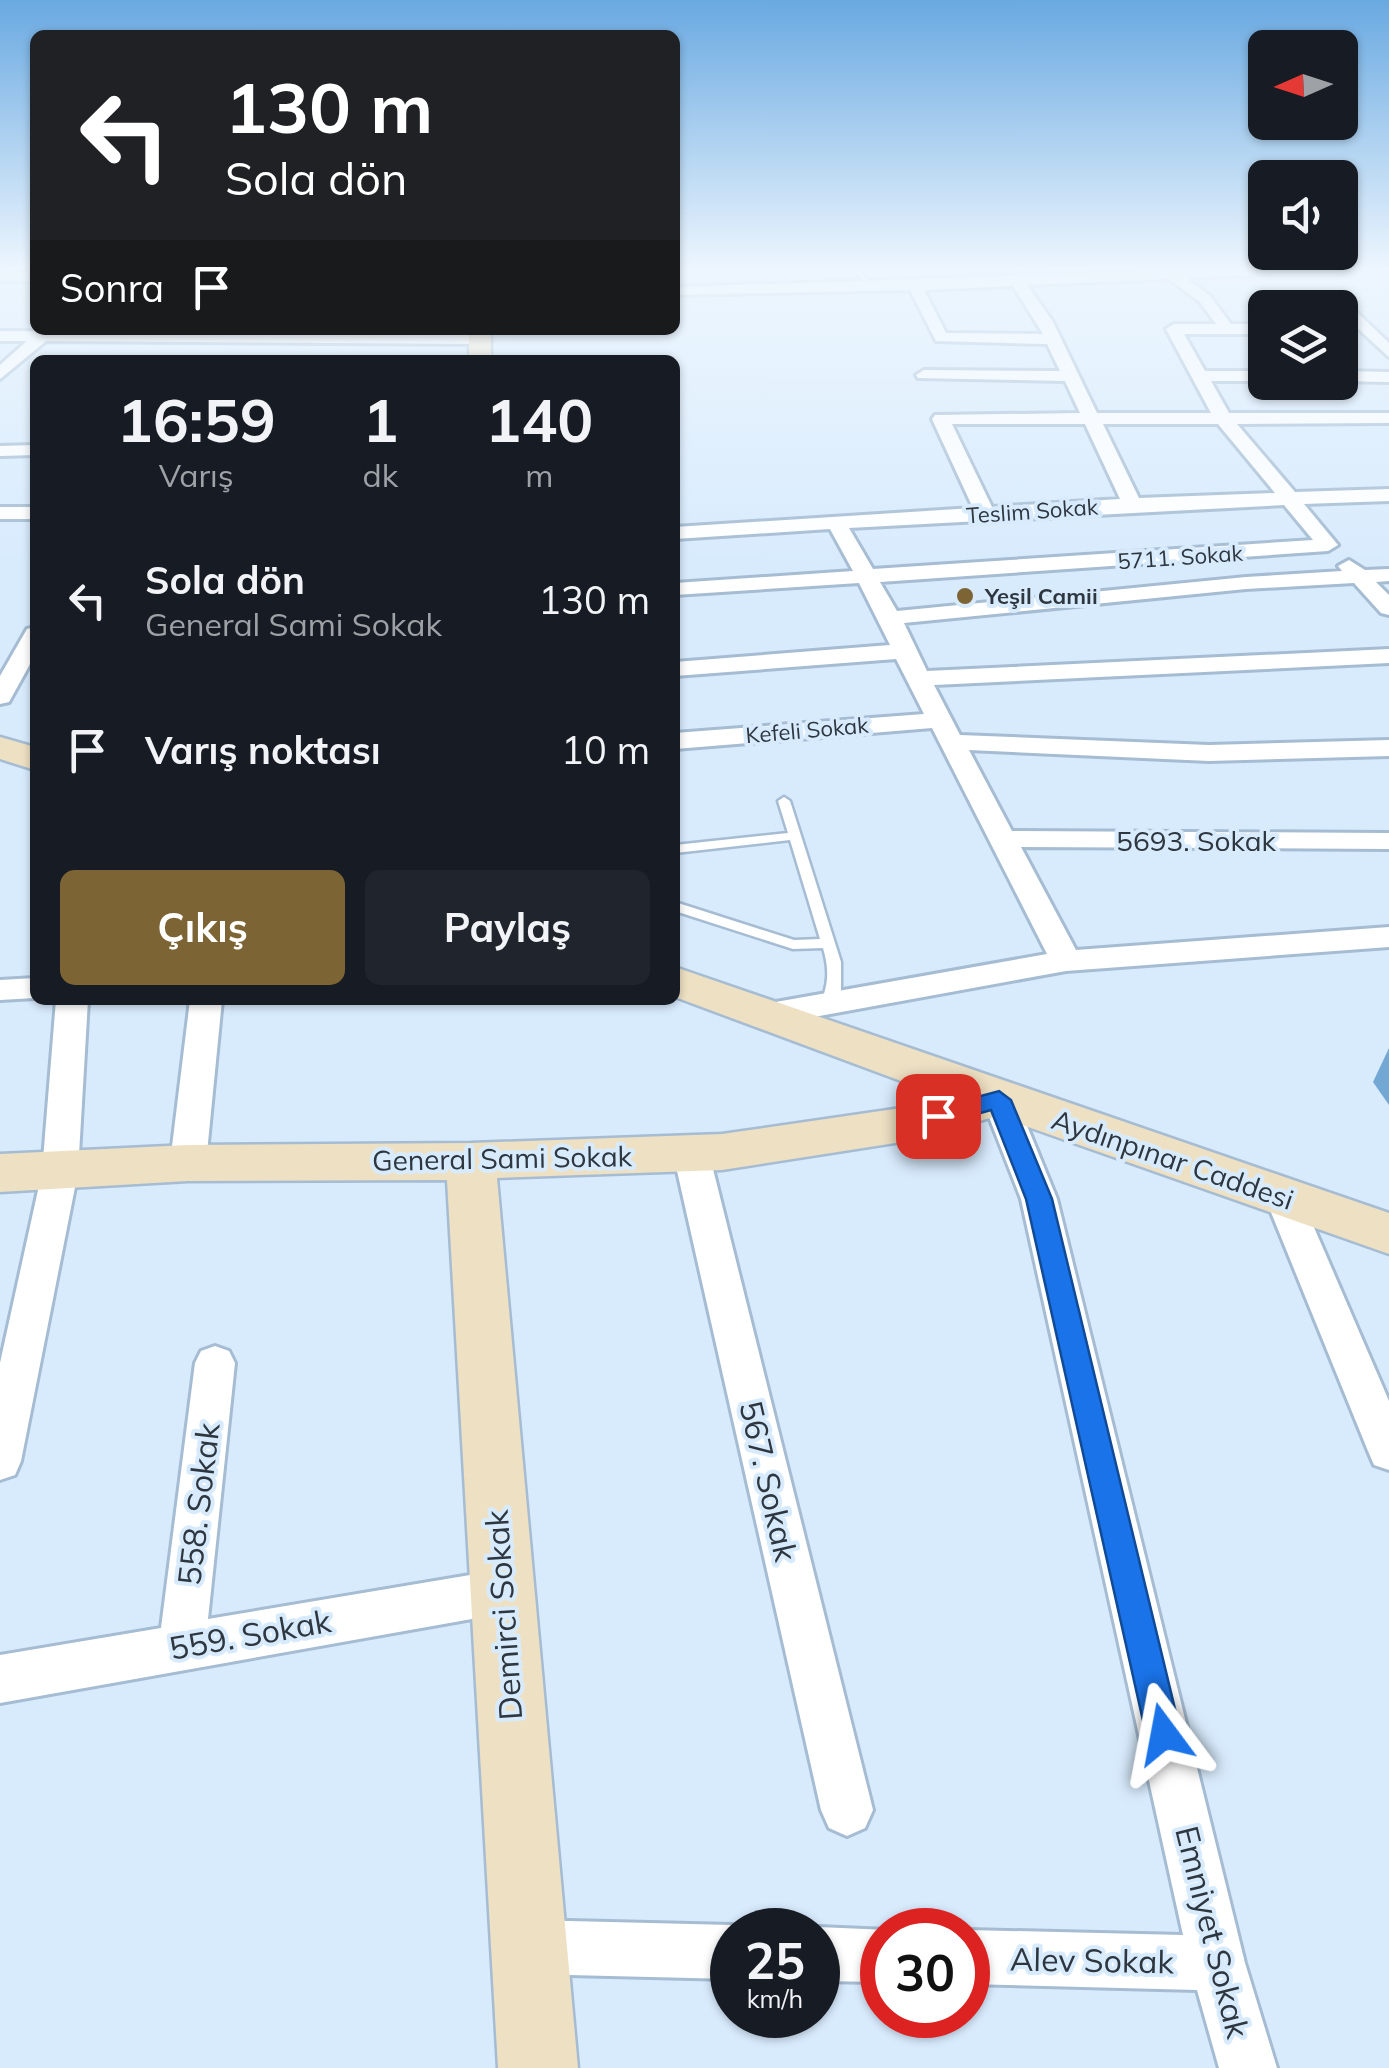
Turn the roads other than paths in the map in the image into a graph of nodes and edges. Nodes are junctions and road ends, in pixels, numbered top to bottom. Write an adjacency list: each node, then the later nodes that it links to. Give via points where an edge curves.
1 (1067, 368): 6 (street)
2 (1194, 368): 7 (street)
3 (0, 374): 4 (street)
4 (30, 374)
5 (924, 375): 6 (street)
6 (1071, 376): 11 (street)
7 (1199, 376): 8 (street); 12 (street)
8 (1248, 376)
9 (1358, 376): 10 (street)
10 (1389, 376)
11 (1092, 418): 12 (street); 18 (street); 21 (street, via 942,419)
12 (1222, 418): 13 (street); 17 (street)
13 (1389, 418)
14 (30, 450): 15 (street)
15 (0, 451)
16 (1389, 495): 17 (street, Teslim Sokak)
17 (1286, 497): 18 (street, Teslim Sokak); 24 (street)
18 (1132, 504): 21 (street, Teslim Sokak)
19 (30, 513): 20 (street)
20 (0, 514)
21 (986, 514): 22 (street, Teslim Sokak)
22 (837, 524): 23 (street, Teslim Sokak); 26 (street)
23 (680, 533)
24 (1328, 545): 26 (street, 5711. Sokak); 27 (street)
25 (1389, 575): 27 (street)
26 (866, 576): 28 (street, 5711. Sokak); 30 (street)
27 (1358, 576): 29 (street); 30 (street)
28 (680, 589)
29 (1389, 608)
30 (890, 618): 32 (street)
31 (30, 643): 36 (street)
32 (904, 651): 34 (street); 35 (street)
33 (1389, 656): 35 (street)
34 (680, 669)
35 (919, 680): 37 (street)
36 (0, 698)
37 (945, 731): 38 (street, Kefeli Sokak); 40 (street, Kefeli Sokak, via 1209,752); 44 (street)
38 (680, 741)
39 (0, 748): 41 (street)
40 (1389, 748)
41 (30, 757)
42 (784, 801): 43 (lane)
43 (795, 836): 46 (lane); 49 (lane)
44 (1002, 839): 45 (street, 5693. Sokak); 50 (street)
45 (1389, 841)
46 (680, 848)
47 (680, 908): 49 (lane, via 793,945)
48 (1389, 937): 50 (street)
49 (828, 943): 54 (lane, via 834,990)
50 (1066, 960): 54 (street)
51 (680, 983): 57 (street, Aydınpınar Caddesi)
52 (30, 988): 53 (street)
53 (0, 990)
54 (827, 1004): 57 (street)
55 (72, 1005): 62 (street)
56 (205, 1005): 61 (street)
57 (770, 1014): 58 (street, Aydınpınar Caddesi)
58 (999, 1100): 59 (street, General Sami Sokak, via 908,1124); 64 (street, Aydınpınar Caddesi); 76 (street, Emniyet Sokak, via 1039,1199)
59 (691, 1152): 60 (street, General Sami Sokak); 72 (street, 567. Sokak)
60 (471, 1161): 61 (street, General Sami Sokak); 69 (street, Demirci Sokak)
61 (188, 1163): 62 (street, General Sami Sokak)
62 (60, 1172): 63 (street, General Sami Sokak); 68 (street)
63 (0, 1173)
64 (1282, 1195): 65 (street, Aydınpınar Caddesi); 67 (street)
65 (1389, 1234)
66 (214, 1363): 70 (street, 558. Sokak)
67 (1389, 1451)
68 (0, 1460)
69 (500, 1592): 70 (street, 559. Sokak); 73 (street, Demirci Sokak)
70 (182, 1645): 71 (street, 559. Sokak)
71 (0, 1679)
72 (847, 1810)
73 (528, 1946): 74 (street); 77 (street, Demirci Sokak)
74 (710, 1951)
75 (990, 1958): 76 (street, Alev Sokak)
76 (1217, 1964): 78 (street, Emniyet Sokak)
77 (538, 2068)
78 (1248, 2068)

